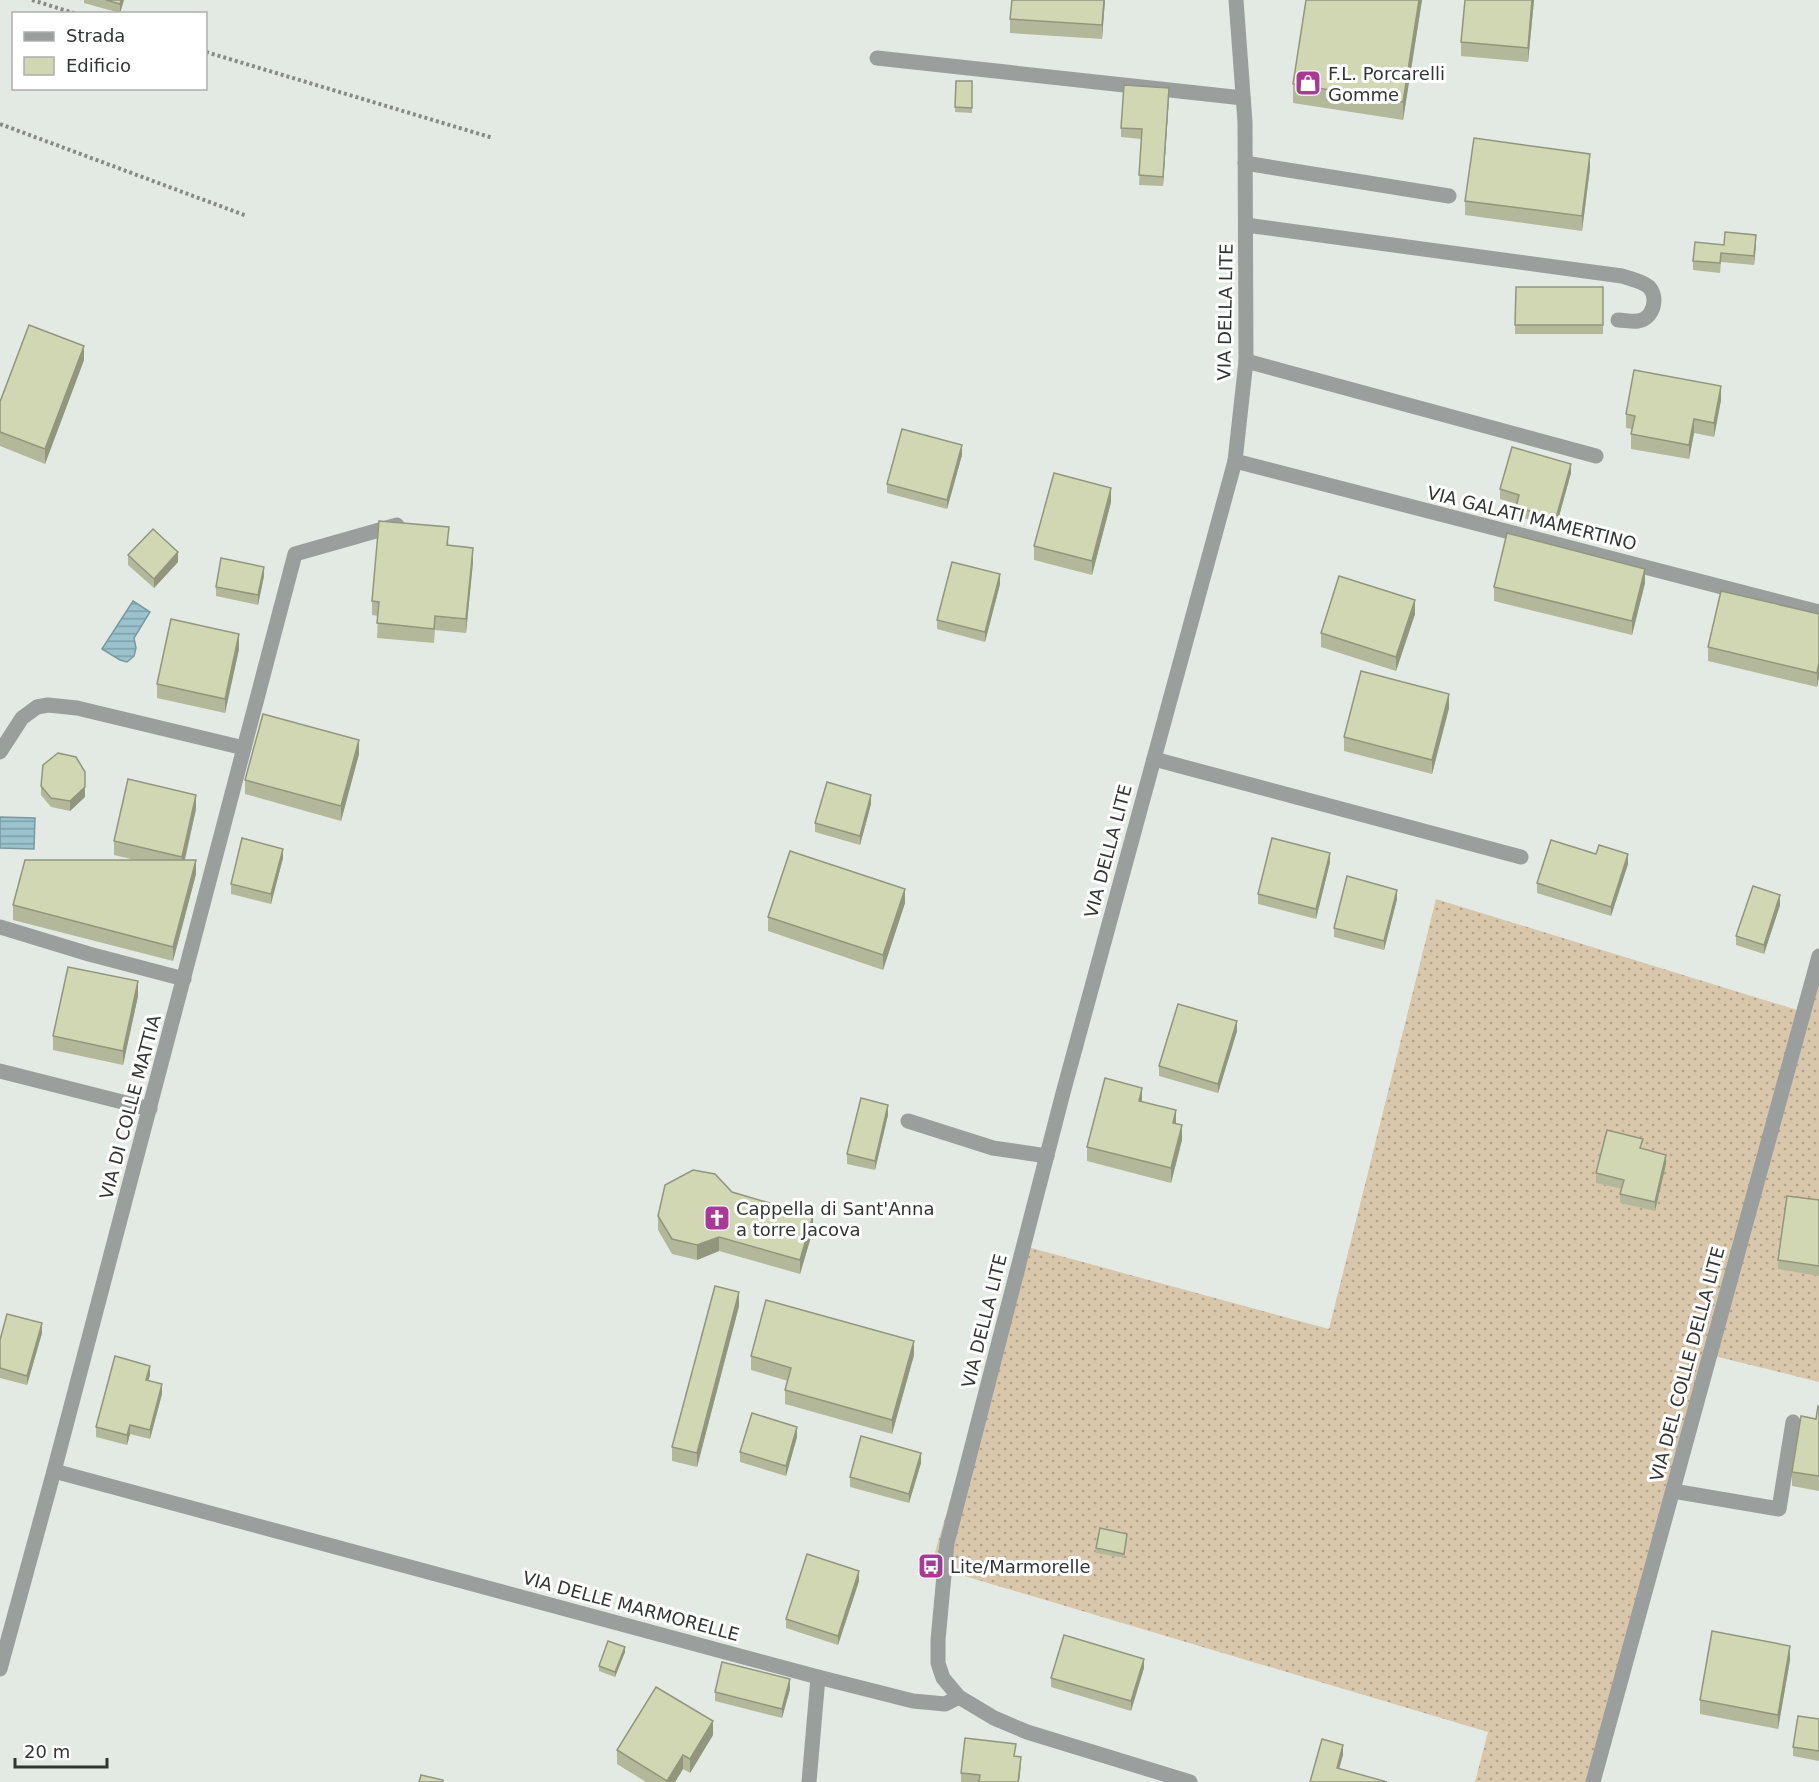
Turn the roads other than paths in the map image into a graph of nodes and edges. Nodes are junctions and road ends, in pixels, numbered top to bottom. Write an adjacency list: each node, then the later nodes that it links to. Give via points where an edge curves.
1 (1236, 0): 3 (street, VIA DELLA LITE)
2 (877, 58): 3 (street)
3 (1243, 98): 4 (street, VIA DELLA LITE)
4 (1245, 163): 5 (street); 6 (street, VIA DELLA LITE)
5 (1449, 196)
6 (1246, 225): 7 (street, via 1622,276 1651,289 1653,308 1648,317); 8 (street, VIA DELLA LITE)
7 (1618, 320)
8 (1246, 361): 9 (street); 10 (street, VIA DELLA LITE)
9 (1596, 456)
10 (1235, 461): 12 (street, VIA GALATI MAMERTINO); 15 (street, VIA DELLA LITE)
11 (397, 525): 13 (street, VIA DI COLLE MATTIA, via 295,554)
12 (1819, 612)
13 (244, 748): 14 (street, via 77,708 48,705 37,707 22,718); 19 (street, VIA DI COLLE MATTIA)
14 (0, 752)
15 (1154, 759): 16 (street); 23 (street, VIA DELLA LITE)
16 (1521, 857)
17 (0, 927): 19 (street)
18 (1819, 956): 26 (street, VIA DEL COLLE DELLA LITE)
19 (184, 979): 21 (street, VIA DI COLLE MATTIA)
20 (0, 1071): 21 (street)
21 (150, 1109): 25 (street, VIA DI COLLE MATTIA)
22 (908, 1121): 23 (street, via 993,1148)
23 (1047, 1156): 29 (street, VIA DELLA LITE, via 947,1543 938,1663 943,1678)
24 (1793, 1422): 26 (street, via 1779,1509)
25 (54, 1471): 27 (street, VIA DI COLLE MATTIA); 28 (street, VIA DELLE MARMORELLE)
26 (1673, 1491): 32 (street, VIA DEL COLLE DELLA LITE)
27 (0, 1669)
28 (818, 1677): 29 (street, VIA DELLE MARMORELLE, via 913,1701 945,1704); 30 (street)
29 (959, 1696): 31 (street, via 994,1718 1028,1732)
30 (809, 1782)
31 (1190, 1782)
32 (1593, 1782)

